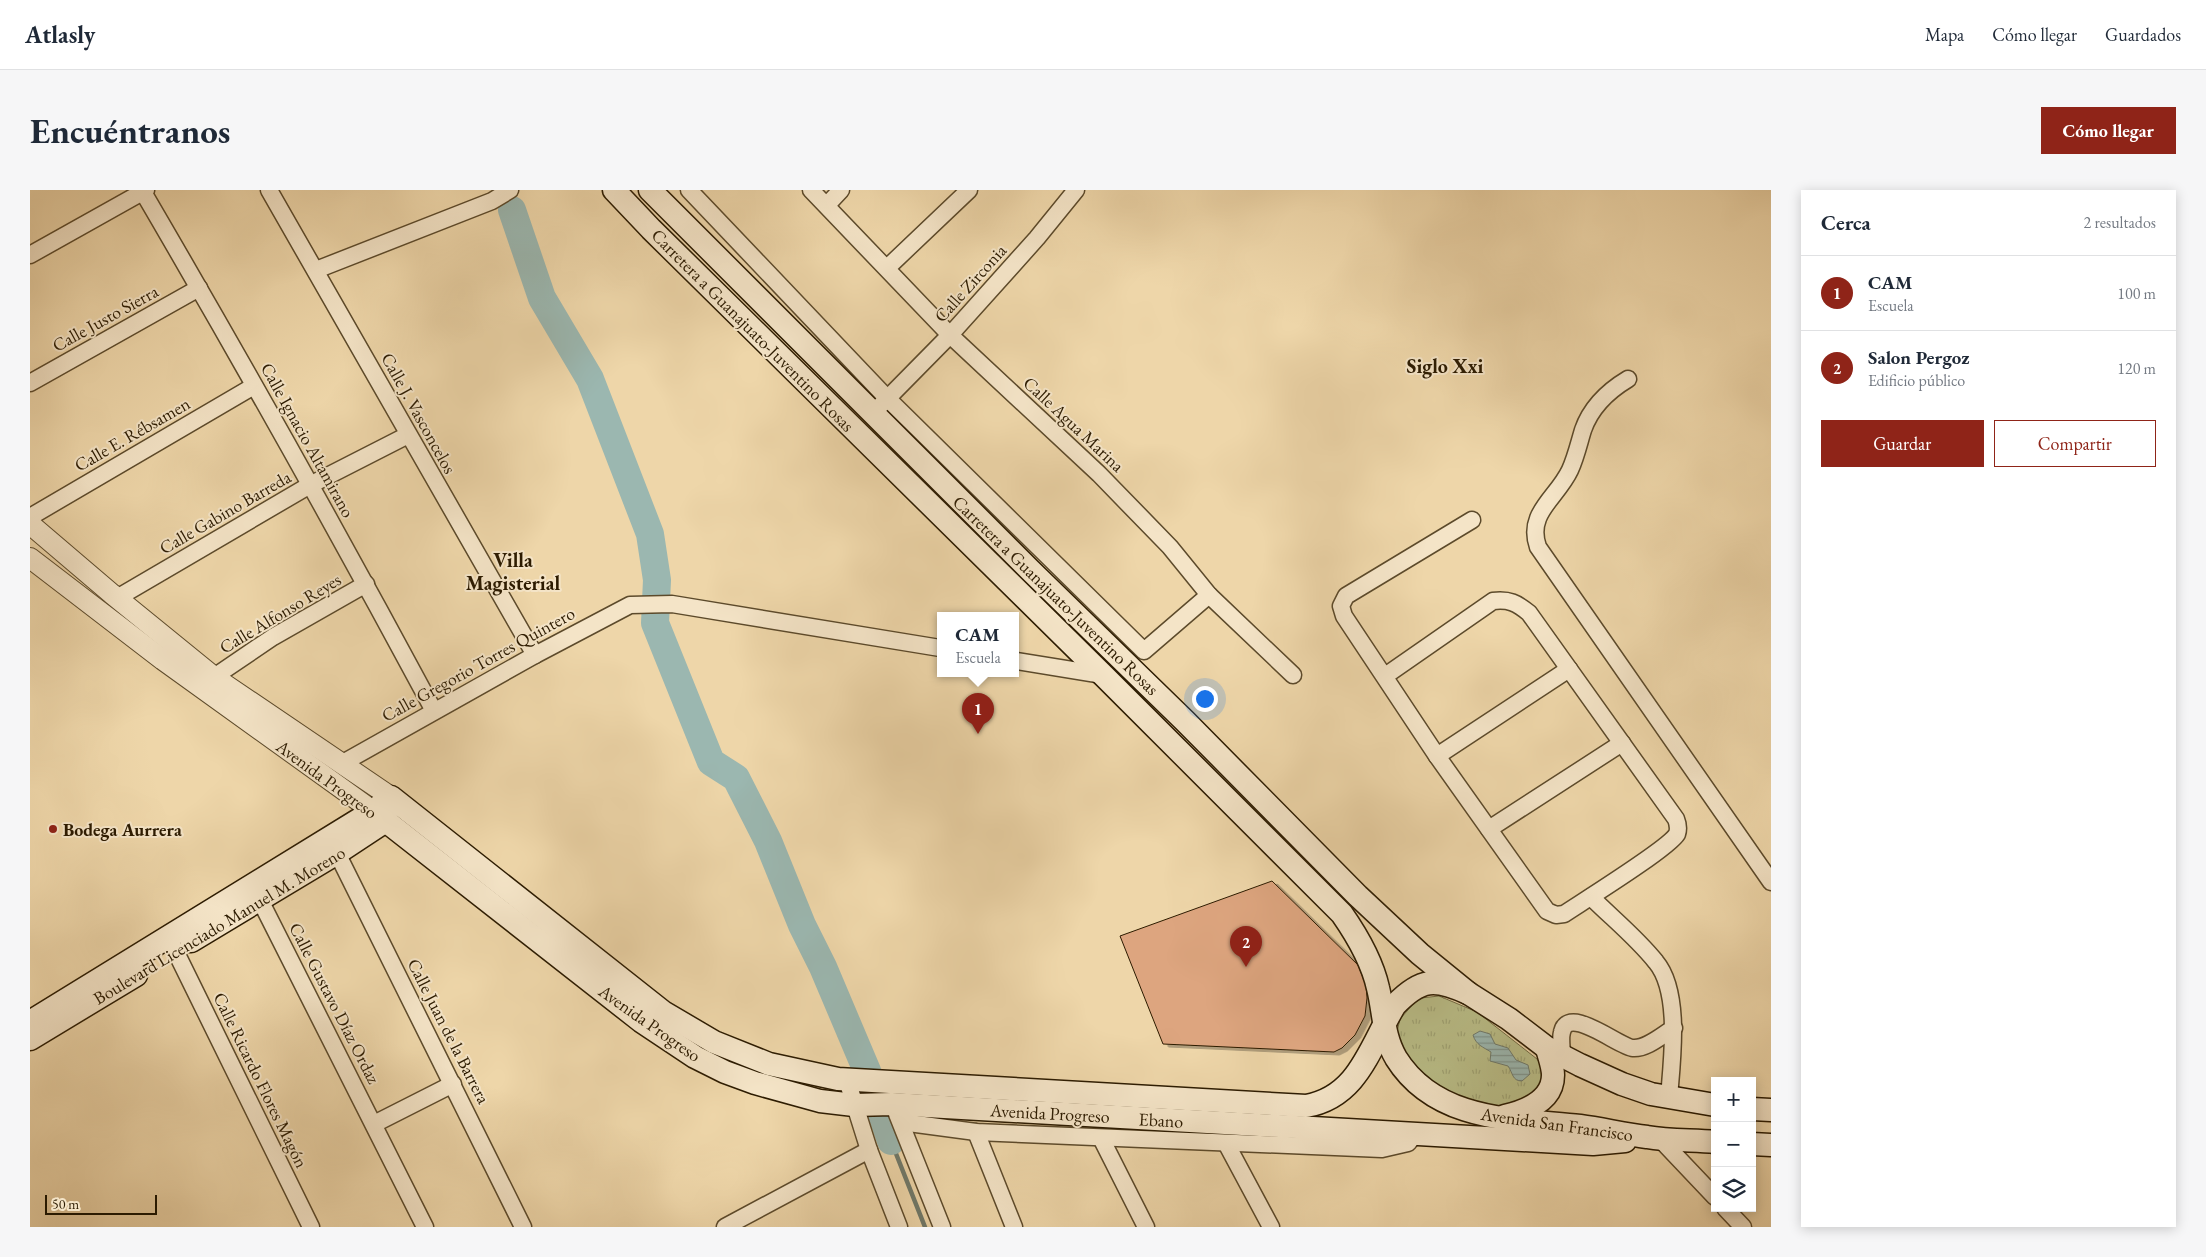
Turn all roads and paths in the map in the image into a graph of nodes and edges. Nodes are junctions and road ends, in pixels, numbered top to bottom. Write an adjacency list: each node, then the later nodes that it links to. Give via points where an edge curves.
1 (269, 190): 17 (street, Calle J. Vasconcelos)
2 (486, 190): 13 (street)
3 (510, 190): 13 (street)
4 (614, 190): 38 (main road, Carretera a Guanajuato-Juventino Rosas)
5 (650, 190): 14 (main road, Carretera a Guanajuato-Juventino Rosas)
6 (689, 190): 14 (street); 23 (street)
7 (811, 190): 12 (street, Calle Agua Marina)
8 (842, 190): 12 (street)
9 (969, 190): 16 (street)
10 (144, 191): 15 (street); 18 (street, Calle Ignacio Altamirano)
11 (1073, 191): 19 (street, Calle Zirconia, via 1037,238)
12 (827, 205): 16 (street, Calle Agua Marina)
13 (476, 207): 17 (street)
14 (671, 210): 23 (main road, Carretera a Guanajuato-Juventino Rosas)
15 (30, 255)
16 (887, 268): 19 (street, Calle Agua Marina)
17 (316, 270): 24 (street, Calle J. Vasconcelos)
18 (199, 288): 21 (street, Calle Justo Sierra); 22 (street, Calle Ignacio Altamirano)
19 (950, 335): 23 (street, Calle Zirconia); 31 (street, Calle Agua Marina, via 1099,474 1170,547)
20 (1628, 379): 49 (street, via 1609,391 1590,415 1570,470 1537,519 1535,537 1538,547)
21 (30, 383)
22 (254, 386): 25 (street, Calle Ignacio Altamirano); 26 (street, Calle E. Rébsamen)
23 (880, 406): 31 (street, via 1144,651); 53 (main road, Carretera a Guanajuato-Juventino Rosas, via 1030,570 1358,896)
24 (408, 436): 25 (street, Calle Gabino Barreda); 34 (street, Calle J. Vasconcelos)
25 (310, 486): 30 (street, Calle Ignacio Altamirano); 32 (street, Calle Gabino Barreda)
26 (30, 517)
27 (1472, 520): 39 (street, via 1342,600 1344,616)
28 (30, 524): 32 (street, Avenida Progreso)
29 (30, 558): 46 (street, Avenida Progreso, via 163,660)
30 (366, 584): 40 (street, Calle Alfonso Reyes, via 273,637); 41 (street, Calle Ignacio Altamirano)
31 (1209, 595): 37 (street, Calle Agua Marina)
32 (117, 598): 40 (street, Avenida Progreso)
33 (937, 648): 34 (street, Calle Gregorio Torres Quintero, via 672,604 636,603)
34 (534, 655): 41 (street, Calle Gregorio Torres Quintero)
35 (1019, 662): 38 (street)
36 (1569, 669): 39 (street, via 1529,613 1517,603 1506,600 1493,601); 42 (street); 43 (street)
37 (1293, 675)
38 (1104, 676): 55 (main road, Carretera a Guanajuato-Juventino Rosas, via 1342,914 1367,955 1378,988)
39 (1385, 676): 43 (street)
40 (214, 677): 44 (street, Avenida Progreso)
41 (434, 711): 44 (street, Calle Gregorio Torres Quintero)
42 (1622, 743): 47 (street); 50 (street, via 1676,819 1677,833)
43 (1438, 756): 47 (street)
44 (340, 764): 45 (street, Avenida Progreso)
45 (398, 803): 46 (main road, Boulevard Licenciado Manuel M. Moreno); 59 (main road, Avenida Progreso, via 663,1012 690,1029 769,1064)
46 (379, 817): 48 (main road, Boulevard Licenciado Manuel M. Moreno); 52 (main road, Boulevard Licenciado Manuel M. Moreno); 65 (main road, Avenida Progreso, via 668,1041 725,1072 755,1083 820,1101)
47 (1489, 829): 50 (street, via 1547,911 1564,914)
48 (337, 853): 51 (main road, Boulevard Licenciado Manuel M. Moreno); 60 (street, Calle Juan de la Barrera)
49 (1771, 882)
50 (1591, 897): 56 (street, via 1657,963 1667,982)
51 (260, 900): 52 (main road, Boulevard Licenciado Manuel M. Moreno); 69 (street, Calle Gustavo Díaz Ordaz)
52 (172, 944): 54 (main road, Boulevard Licenciado Manuel M. Moreno); 57 (main road, Boulevard Licenciado Manuel M. Moreno); 81 (street, Calle Ricardo Flores Magón)
53 (1468, 993): 55 (main road, via 1446,983 1416,987 1395,1004); 58 (main road)
54 (30, 1022)
55 (1384, 1023): 63 (main road, Avenida Progreso, via 1352,1082 1332,1098 1306,1106); 68 (main road, Avenida San Francisco, via 1396,1058 1426,1090 1456,1107)
56 (1674, 1028): 58 (street, via 1640,1048 1630,1048 1585,1024 1570,1023 1564,1026); 61 (street)
57 (30, 1039)
58 (1554, 1052): 61 (main road, via 1622,1084); 68 (main road, via 1553,1082 1546,1095 1528,1109)
59 (849, 1080): 62 (main road, Avenida Progreso); 65 (street)
60 (453, 1084): 69 (street); 83 (street, Calle Juan de la Barrera)
61 (1669, 1097): 64 (main road)
62 (890, 1099): 63 (main road, Avenida Progreso); 65 (main road, Avenida Progreso); 70 (street, Ebano); 71 (main road, Avenida Progreso); 86 (street)
63 (1219, 1100): 71 (main road)
64 (1711, 1104)
65 (856, 1105): 78 (street)
66 (1756, 1109): 67 (main road)
67 (1771, 1110)
68 (1498, 1118): 72 (main road); 74 (main road, Avenida San Francisco, via 1613,1130)
69 (374, 1124): 82 (street, Calle Gustavo Díaz Ordaz)
70 (976, 1132): 73 (street, Ebano); 87 (street)
71 (1222, 1133): 72 (main road, Avenida Progreso); 73 (street, Ebano); 89 (street)
72 (1425, 1135): 74 (main road, Avenida Progreso, via 1594,1144)
73 (1101, 1138): 88 (street)
74 (1653, 1138): 75 (main road, Avenida San Francisco); 79 (street)
75 (1711, 1142)
76 (1756, 1144): 77 (main road)
77 (1771, 1145)
78 (869, 1150): 84 (street); 85 (street)
79 (1711, 1193)
80 (1729, 1212): 90 (street)
81 (311, 1227)
82 (425, 1227)
83 (524, 1227)
84 (725, 1227)
85 (899, 1227)
86 (942, 1227)
87 (1014, 1227)
88 (1146, 1227)
89 (1271, 1227)
90 (1743, 1227)

